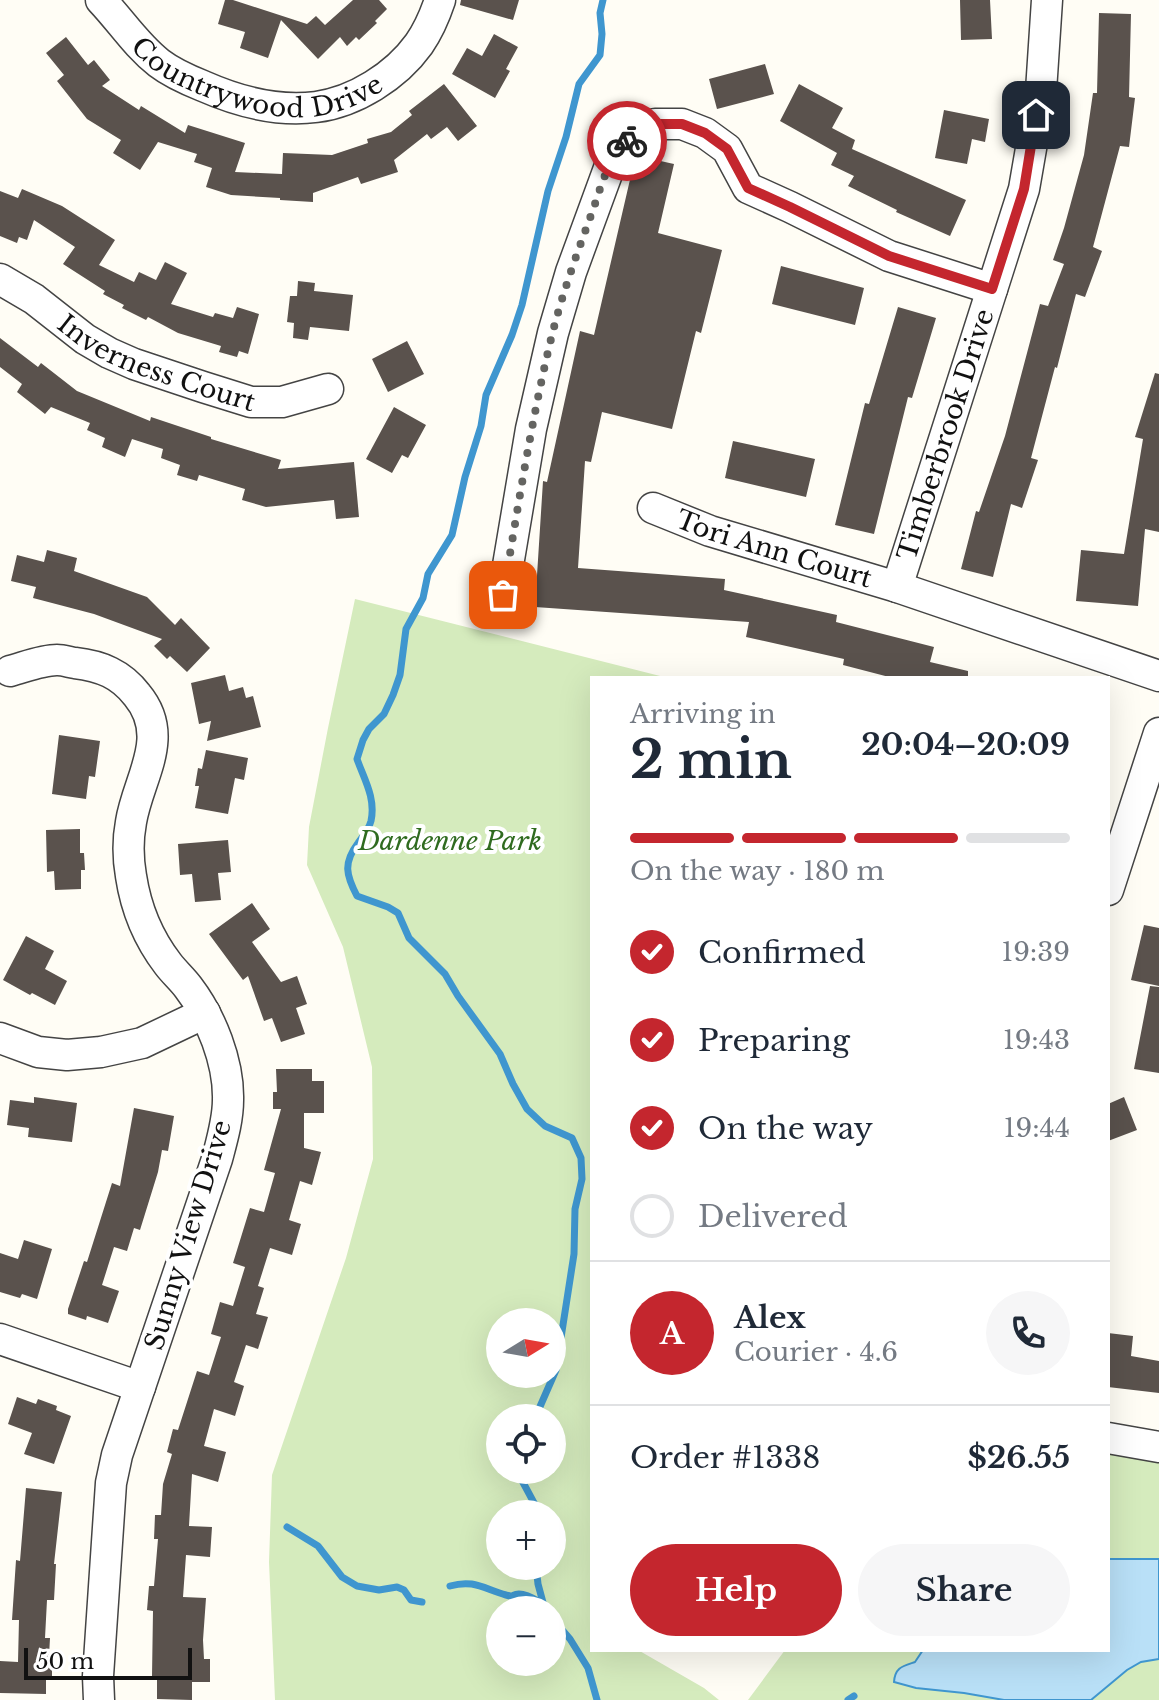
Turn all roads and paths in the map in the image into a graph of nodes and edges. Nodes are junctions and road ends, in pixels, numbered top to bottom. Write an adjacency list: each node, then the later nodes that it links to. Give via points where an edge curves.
1 (101, 0): 2 (street, Countrywood Drive, via 142,48 188,80 245,101 283,107 317,107 371,88 419,44)
2 (440, 0)
3 (1047, 0): 5 (street, Timberbrook Drive, via 1041,91 1024,189)
4 (0, 279): 6 (street, Inverness Court, via 85,339 134,364 251,402 282,402)
5 (992, 289): 8 (street, Timberbrook Drive); 9 (street, via 889,256 748,188 727,149 705,133 682,124 655,124 636,133 615,152 553,333)
6 (328, 389)
7 (653, 508): 8 (street, Tori Ann Court, via 710,531)
8 (897, 587): 11 (street, Tori Ann Court)
9 (503, 595)
10 (10, 671): 14 (street, Sunny View Drive, via 58,660 89,664 121,679 149,712 152,750 131,821 130,872 144,927)
11 (1159, 676)
12 (1159, 733): 13 (street)
13 (1110, 884)
14 (205, 1013): 15 (street, via 142,1043 101,1052 38,1052); 17 (street, Sunny View Drive, via 224,1069 225,1129)
15 (0, 1038)
16 (0, 1339): 17 (street)
17 (140, 1387): 20 (street, Sunny View Drive, via 111,1483)
18 (1110, 1438): 19 (street)
19 (1159, 1447)
20 (99, 1700)

